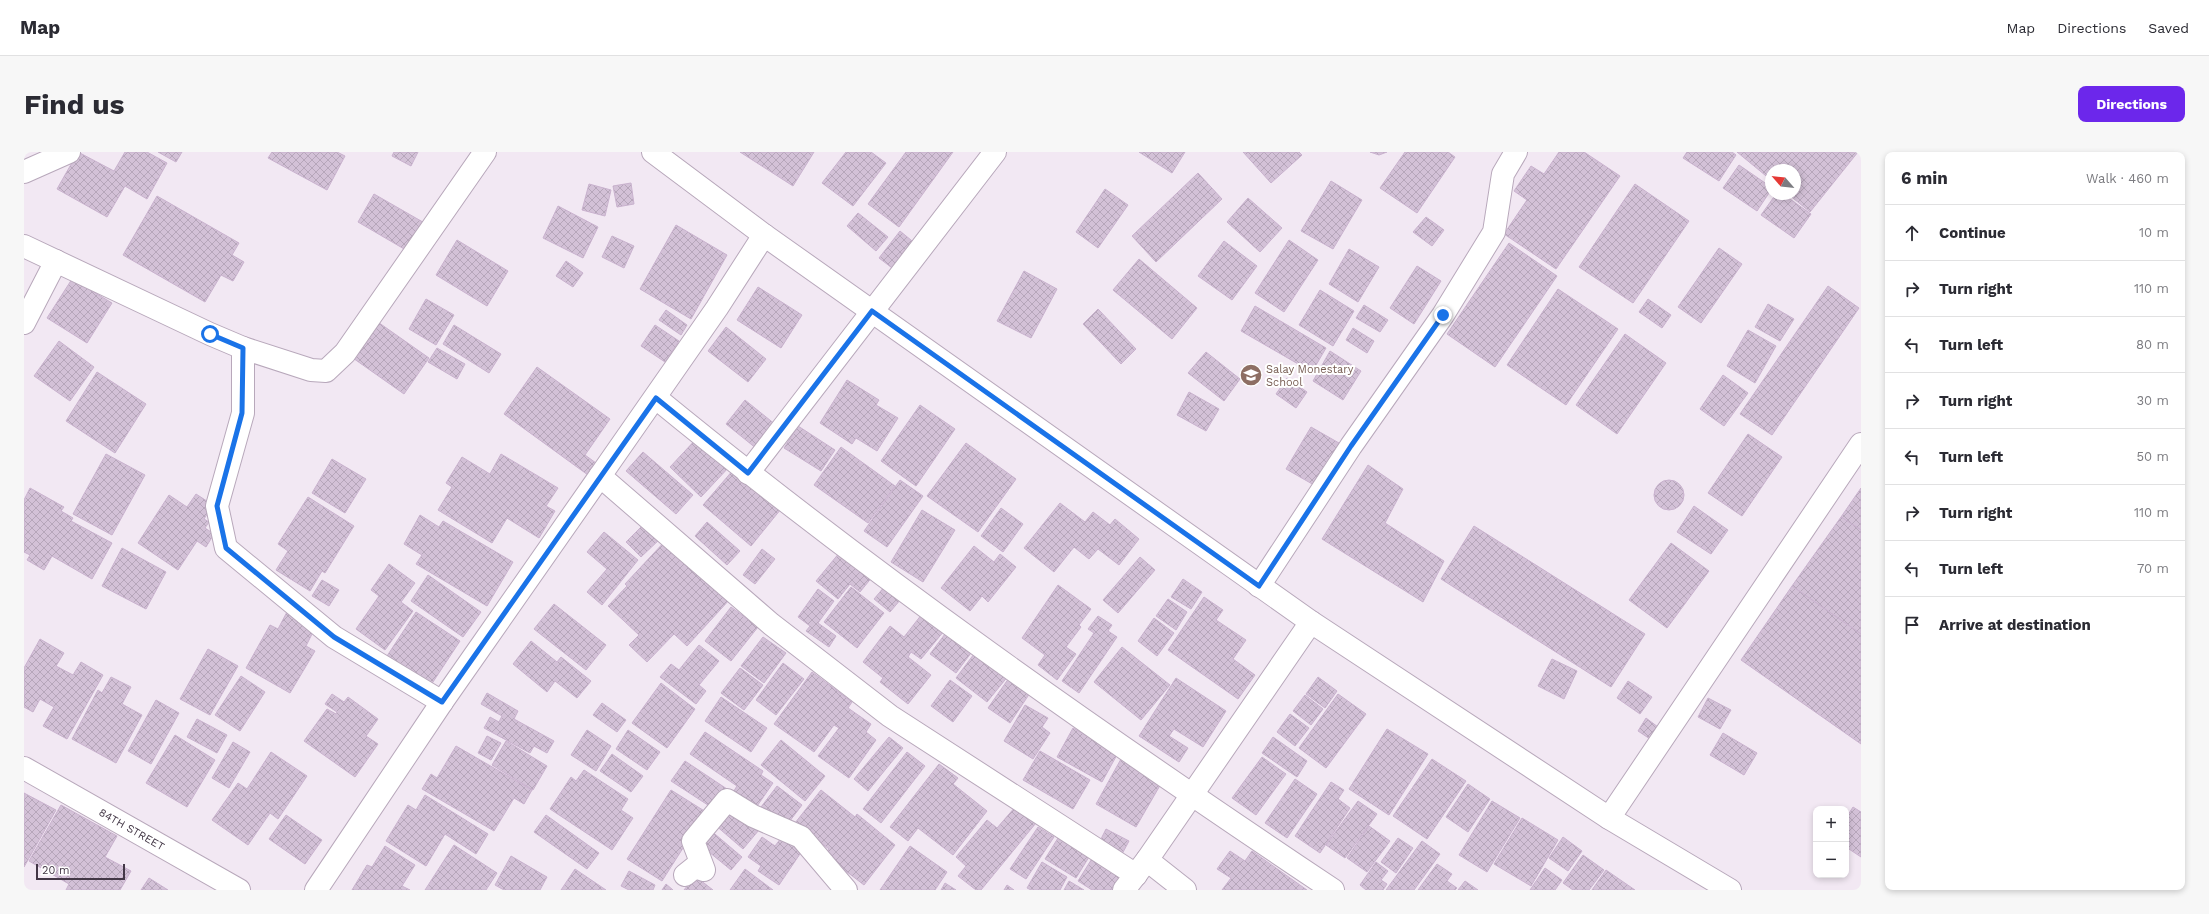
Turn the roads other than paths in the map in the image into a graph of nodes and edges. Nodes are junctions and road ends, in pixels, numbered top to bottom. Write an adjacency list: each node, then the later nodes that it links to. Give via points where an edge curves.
1 (69, 152): 6 (street)
2 (485, 152): 12 (street, via 344,353 326,371 311,370)
3 (653, 152): 7 (street)
4 (995, 152): 10 (street)
5 (1516, 152): 17 (street, via 1504,174 1494,232 1443,315 1351,446)
6 (24, 172)
7 (764, 235): 10 (street); 13 (street)
8 (24, 246): 9 (street)
9 (56, 261): 11 (street); 12 (street)
10 (872, 311): 15 (street); 17 (street)
11 (24, 323)
12 (243, 348): 19 (street, via 242,413 217,506 226,548 334,637)
13 (656, 398): 15 (street); 16 (street)
14 (1861, 444): 22 (street)
15 (748, 473): 21 (street, via 1002,663)
16 (600, 476): 19 (street); 24 (street, via 771,624 890,716)
17 (1259, 586): 18 (street)
18 (1311, 622): 21 (street); 22 (street)
19 (442, 702): 26 (street)
20 (24, 768): 25 (street, 84TH STREET)
21 (1191, 795): 24 (street); 29 (street)
22 (1609, 818): 30 (street)
23 (685, 875): 27 (street, via 695,867 704,870 693,841 727,800 754,816 801,837)
24 (1136, 875): 28 (street)
25 (239, 890)
26 (316, 890)
27 (846, 890)
28 (1185, 890)
29 (1333, 890)
30 (1730, 890)

